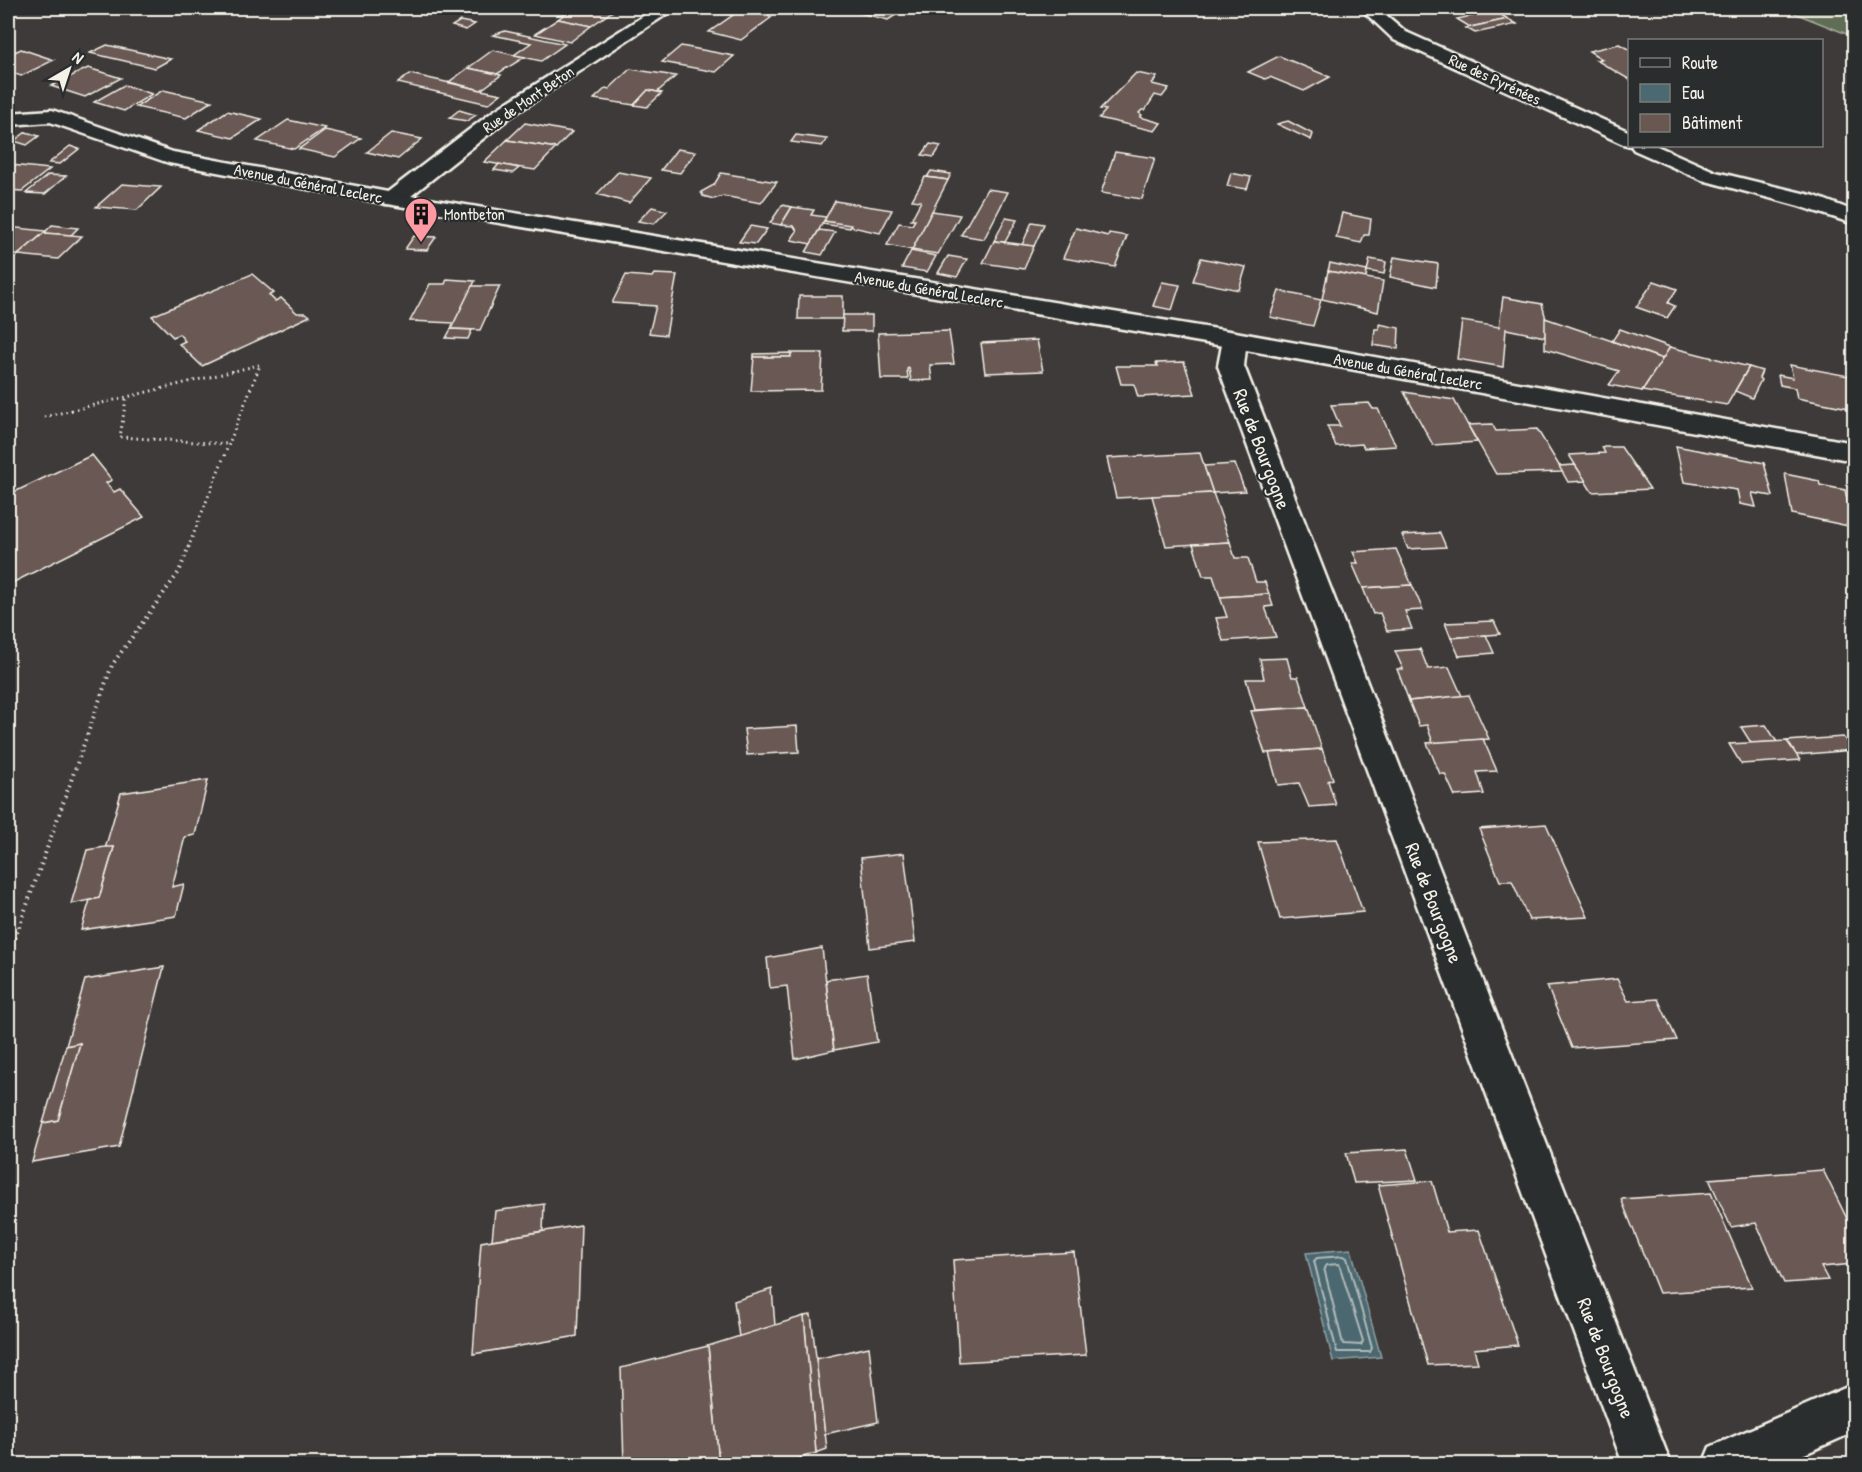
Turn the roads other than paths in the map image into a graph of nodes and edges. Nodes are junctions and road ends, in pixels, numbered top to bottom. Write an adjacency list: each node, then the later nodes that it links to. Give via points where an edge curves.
1 (667, 8): 6 (street, Rue de Mont Beton, via 502,114)
2 (1368, 8): 4 (street, Rue des Pyrénées, via 1400,36)
3 (8, 119): 6 (street, Avenue du Général Leclerc, via 52,116 169,157)
4 (1628, 140)
5 (1643, 147): 7 (street, via 1708,176 1807,201)
6 (393, 199): 8 (street, Avenue du Général Leclerc)
7 (1854, 218)
8 (1235, 340): 9 (street, Avenue du Général Leclerc); 11 (street, Rue de Bourgogne, via 1231,366)
9 (1854, 452)
10 (1854, 1408): 12 (street)
11 (1647, 1464)
12 (1727, 1464)

